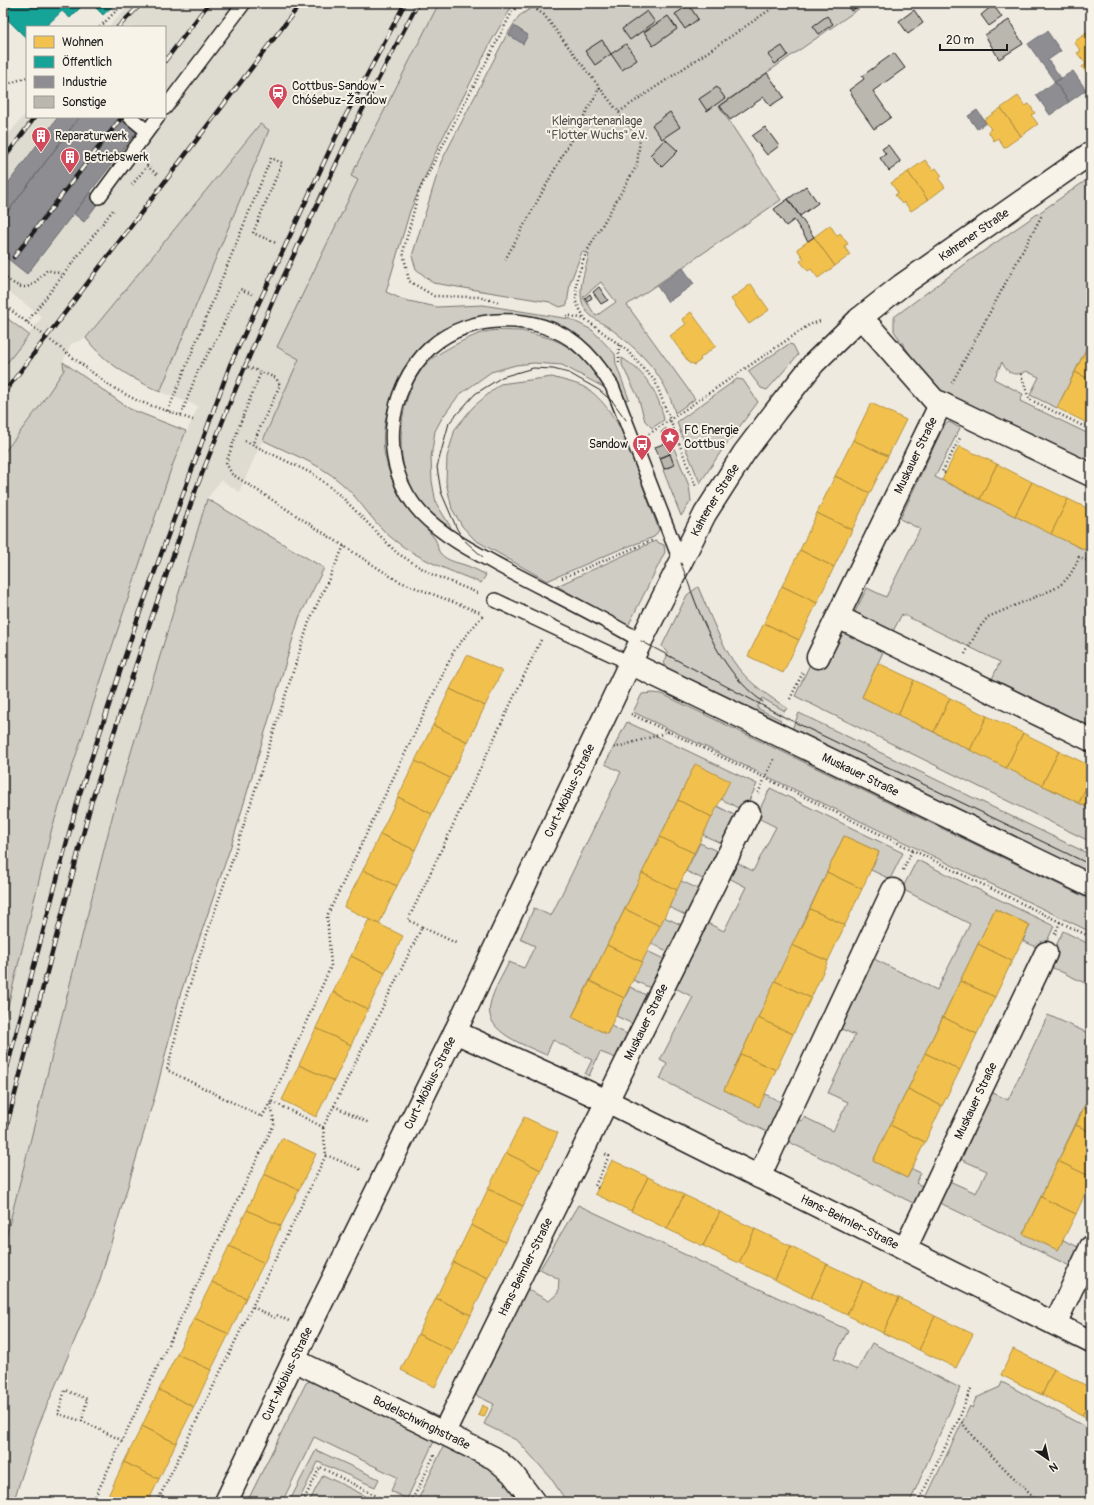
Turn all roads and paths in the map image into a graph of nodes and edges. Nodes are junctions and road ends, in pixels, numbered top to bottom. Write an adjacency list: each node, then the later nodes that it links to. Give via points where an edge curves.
1 (124, 3): 8 (path)
2 (244, 3): 12 (lane)
3 (522, 3): 28 (path, via 512,12 419,192 403,252 409,281 434,296 478,297)
4 (527, 3): 7 (path)
5 (548, 3): 7 (path)
6 (780, 3): 13 (path)
7 (537, 10): 11 (path, via 544,15)
8 (101, 26)
9 (26, 78): 10 (path)
10 (3, 86)
11 (600, 87): 13 (path); 24 (path)
12 (166, 107)
13 (619, 112): 31 (path, via 640,140 637,165 586,254 577,278 576,302)
14 (131, 118): 16 (lane)
15 (157, 118): 16 (lane)
16 (147, 131): 20 (lane)
17 (1091, 153): 32 (street, Kahrener Straße, via 902,285)
18 (159, 176): 19 (path, via 147,166)
19 (128, 190)
20 (98, 197)
21 (114, 208): 25 (path)
22 (1044, 212): 38 (path)
23 (276, 243): 39 (path, via 253,233 282,163 271,158)
24 (505, 260)
25 (63, 274): 26 (path, via 47,270 37,282 27,288 17,287); 34 (path)
26 (3, 276)
27 (252, 294): 40 (path, via 240,289 214,344 199,368)
28 (504, 303)
29 (3, 304): 34 (path)
30 (563, 314): 31 (path)
31 (585, 319): 42 (path, via 629,352 655,381)
32 (859, 319): 38 (street, via 871,328 934,400); 50 (street, Kahrener Straße, via 814,364 775,412 744,453)
33 (820, 320): 42 (path)
34 (27, 322): 39 (path, via 110,386 138,401)
35 (248, 367): 36 (path)
36 (261, 372): 47 (path, via 276,378 280,385); 52 (path, bridge, via 226,463 232,474)
37 (1021, 374): 43 (path, via 1029,399)
38 (941, 403): 49 (street); 58 (street, Muskauer Straße)
39 (168, 410): 40 (path)
40 (181, 415): 41 (path)
41 (193, 420)
42 (671, 420): 45 (path); 50 (path)
43 (1091, 430)
44 (962, 434): 48 (path, via 942,472)
45 (643, 438)
46 (245, 442): 47 (path)
47 (252, 445): 56 (path, via 315,475 342,497 398,553 431,574)
48 (945, 473)
49 (1091, 475)
50 (705, 514): 54 (street, Kahrener Straße)
51 (670, 533): 54 (lane); 55 (path); 55 (lane, via 612,386 587,353 560,333 530,323 502,320 466,328 431,347 417,363 401,390 391,429 398,474 413,503 435,525 483,557)
52 (344, 546): 57 (path, via 398,581); 79 (path, via 309,622 186,996 167,1070 262,1118)
53 (1091, 562): 63 (path, via 1079,557 1072,573 1063,584 988,617 979,628)
54 (681, 563): 60 (street, Kahrener Straße)
55 (541, 588): 60 (lane)
56 (495, 600): 57 (path); 59 (lane)
57 (484, 614): 79 (path, via 455,649 327,916 331,966)
58 (838, 617): 61 (street, Muskauer Straße); 63 (street)
59 (549, 625): 62 (lane); 74 (path, via 408,920)
60 (642, 641): 62 (street, Kahrener Straße)
61 (812, 662): 64 (path)
62 (630, 663): 72 (street, Muskauer Straße); 78 (street, Curt-Möbius-Straße)
63 (956, 674): 67 (street)
64 (790, 699)
65 (628, 713): 66 (path)
66 (669, 732): 68 (path); 70 (path)
67 (1091, 740)
68 (610, 749)
69 (778, 751): 70 (path)
70 (766, 778): 75 (path)
71 (749, 813): 80 (street, Muskauer Straße)
72 (1091, 886)
73 (893, 890): 85 (street)
74 (422, 927): 76 (path); 81 (path)
75 (1091, 937)
76 (456, 943)
77 (1046, 953): 90 (street, Muskauer Straße)
78 (455, 1032): 80 (street, Hans-Beimler-Straße); 86 (street, Curt-Möbius-Straße)
79 (271, 1101): 83 (path); 100 (path, via 274,1124)
80 (607, 1101): 85 (street, Hans-Beimler-Straße); 99 (street, Hans-Beimler-Straße)
81 (334, 1106): 82 (path); 83 (path)
82 (369, 1123)
83 (323, 1127): 84 (path)
84 (326, 1155): 86 (path); 91 (path)
85 (759, 1177): 90 (street, Hans-Beimler-Straße)
86 (383, 1179): 95 (street, Curt-Möbius-Straße)
87 (596, 1182): 88 (path, via 595,1186)
88 (598, 1188)
89 (1091, 1247): 93 (street)
90 (905, 1249): 93 (street, Hans-Beimler-Straße)
91 (253, 1307): 92 (path); 102 (path)
92 (275, 1318)
93 (1055, 1324): 94 (street, Hans-Beimler-Straße)
94 (1091, 1342)
95 (294, 1360): 99 (street, Bodelschwinghstraße); 103 (street, Curt-Möbius-Straße)
96 (972, 1386): 97 (path)
97 (959, 1418): 108 (path); 109 (path, via 976,1440)
98 (82, 1421): 98 (path, via 58,1414 65,1390 87,1398); 100 (path)
99 (444, 1432): 106 (path); 107 (street, Bodelschwinghstraße, via 494,1458 512,1473)
100 (123, 1441): 101 (path, via 95,1497)
101 (105, 1502)
102 (157, 1502)
103 (226, 1502)
104 (303, 1502): 105 (path, via 320,1467)
105 (388, 1502)
106 (410, 1502)
107 (534, 1502)
108 (918, 1502)
109 (1038, 1502)

